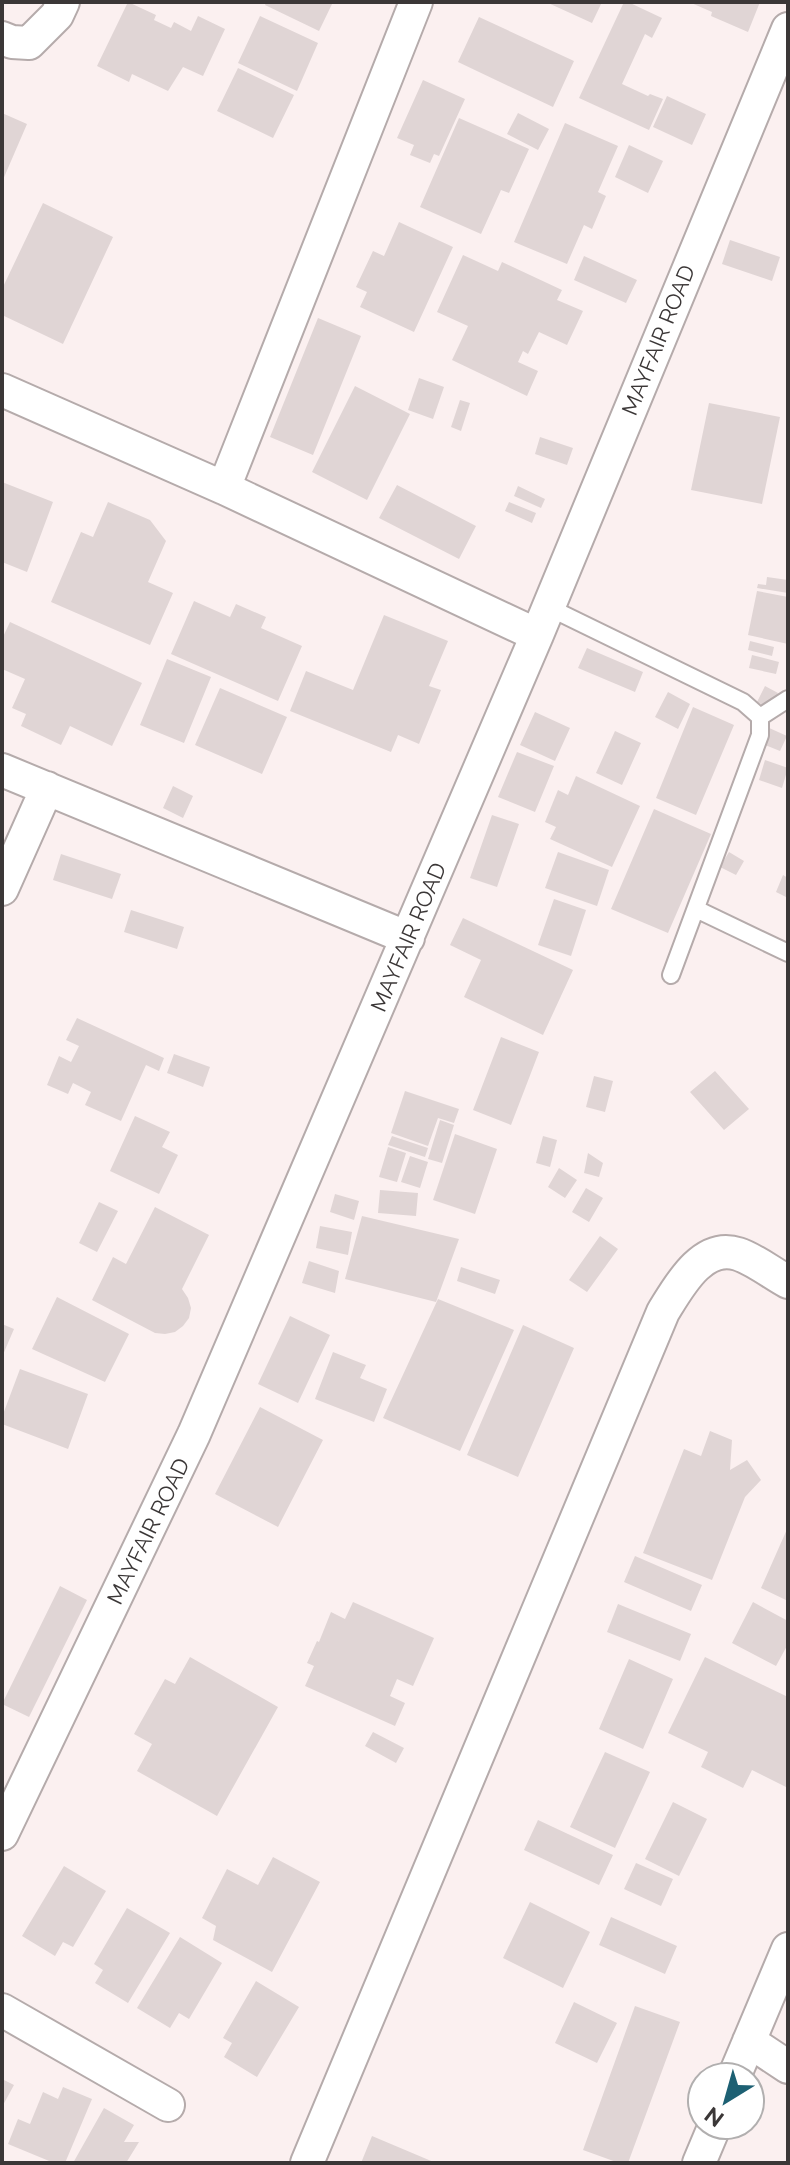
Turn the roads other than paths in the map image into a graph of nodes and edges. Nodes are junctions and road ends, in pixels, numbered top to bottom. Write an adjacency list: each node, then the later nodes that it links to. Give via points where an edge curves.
1 (63, 2): 4 (street, via 29,43)
2 (416, 2): 6 (street)
3 (788, 29): 7 (street, MAYFAIR ROAD)
4 (2, 38)
5 (2, 390): 6 (street)
6 (224, 488): 7 (street)
7 (543, 621): 9 (lane, via 743,702); 14 (street, MAYFAIR ROAD)
8 (788, 699): 9 (lane)
9 (760, 717): 13 (lane, via 760,735)
10 (2, 770): 11 (street)
11 (47, 788): 12 (street); 14 (street)
12 (2, 889)
13 (696, 909): 15 (lane); 16 (lane)
14 (408, 938): 18 (street, MAYFAIR ROAD, via 194,1434)
15 (788, 953)
16 (671, 975)
17 (788, 1282): 26 (street, via 736,1253 713,1254 695,1266 663,1312)
18 (2, 1834)
19 (788, 1949): 21 (street)
20 (2, 2010): 24 (street)
21 (749, 2041): 22 (street); 23 (street)
22 (741, 2061)
23 (788, 2067)
24 (168, 2105)
25 (708, 2141): 27 (street)
26 (307, 2163)
27 (699, 2163)

